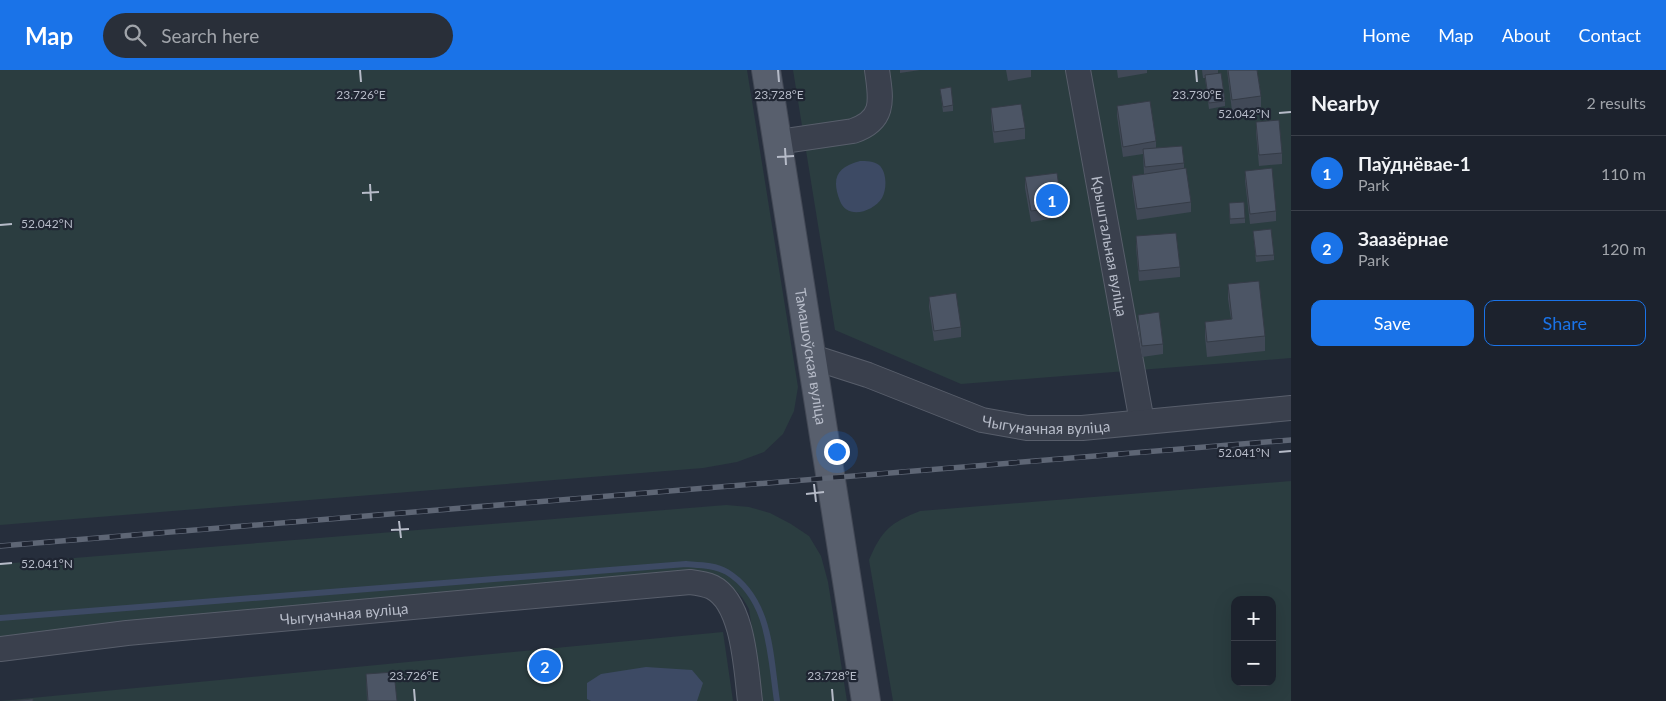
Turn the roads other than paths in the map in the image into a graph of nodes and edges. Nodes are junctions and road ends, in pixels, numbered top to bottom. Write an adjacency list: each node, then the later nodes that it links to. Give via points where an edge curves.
1 (766, 70): 4 (main road, Тамашоўская вуліца)
2 (877, 70): 4 (lane, via 881,101 872,121 853,130)
3 (1078, 70): 7 (lane, Крыштальная вуліца)
4 (778, 142): 5 (main road, Тамашоўская вуліца)
5 (812, 357): 7 (lane, Чыгуначная вуліца, via 1003,425 1052,429); 10 (main road, Тамашоўская вуліца)
6 (1291, 408): 7 (lane, Чыгуначная вуліца)
7 (1142, 422)
8 (0, 649): 9 (lane, Чыгуначная вуліца, via 127,633 690,582 713,588 731,606 740,632)
9 (750, 701)
10 (866, 701)

